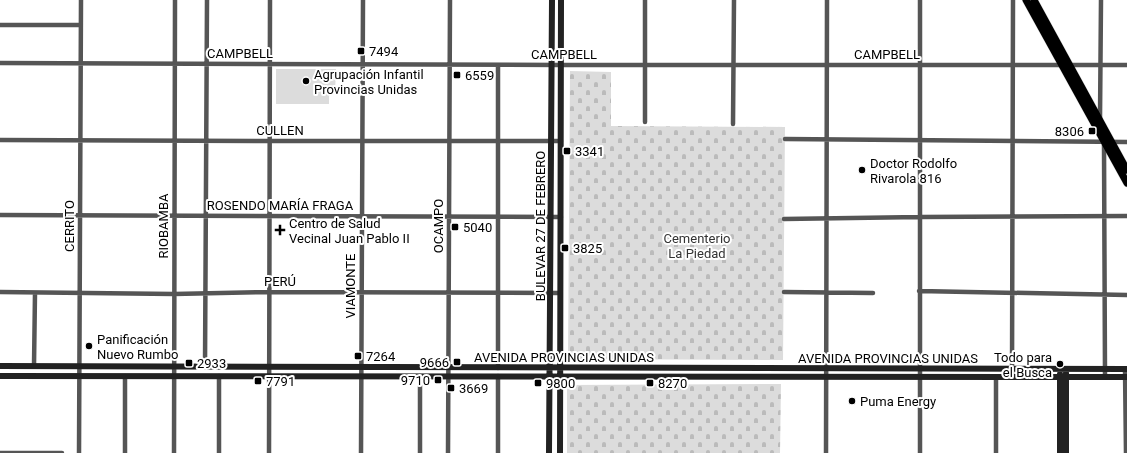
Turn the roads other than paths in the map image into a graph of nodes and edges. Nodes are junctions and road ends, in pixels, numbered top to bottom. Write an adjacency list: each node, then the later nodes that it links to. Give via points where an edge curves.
1 (81, 0): 18 (street, CERRITO)
2 (175, 0): 21 (street, RIOBAMBA)
3 (207, 0): 22 (street)
4 (270, 0): 23 (street)
5 (363, 0): 24 (street, VIAMONTE)
6 (450, 0): 26 (street, OCAMPO)
7 (552, 0): 28 (main road, BULEVAR 27 DE FEBRERO)
8 (562, 0): 29 (main road, BULEVAR 27 DE FEBRERO)
9 (645, 0): 30 (street)
10 (734, 0): 31 (street)
11 (827, 0): 32 (street)
12 (920, 0): 33 (street)
13 (1012, 0): 34 (street)
14 (1026, 0): 25 (main road)
15 (1034, 0): 25 (main road)
16 (1101, 0): 35 (street)
17 (0, 25): 18 (street)
18 (80, 25): 20 (street, CERRITO)
19 (0, 63): 20 (street, CAMPBELL)
20 (80, 63): 21 (street, CAMPBELL); 43 (street, CERRITO)
21 (175, 64): 22 (street, CAMPBELL); 45 (street, RIOBAMBA)
22 (207, 64): 23 (street, CAMPBELL); 46 (street)
23 (270, 64): 24 (street, CAMPBELL); 47 (street)
24 (362, 64): 26 (street, CAMPBELL); 48 (street, VIAMONTE)
25 (1066, 64): 34 (street, CAMPBELL); 35 (street, CAMPBELL); 37 (main road); 54 (main road)
26 (450, 65): 27 (street, CAMPBELL); 49 (street, OCAMPO)
27 (498, 65): 28 (street, CAMPBELL); 50 (street)
28 (551, 65): 29 (street, CAMPBELL); 51 (main road, BULEVAR 27 DE FEBRERO)
29 (561, 65): 30 (street, CAMPBELL); 52 (main road, BULEVAR 27 DE FEBRERO)
30 (645, 65): 31 (street, CAMPBELL); 38 (street)
31 (734, 65): 32 (street, CAMPBELL); 39 (street)
32 (827, 65): 33 (street, CAMPBELL); 41 (street)
33 (920, 65): 34 (street, CAMPBELL); 44 (street)
34 (1012, 65): 53 (street)
35 (1101, 65): 36 (street, CAMPBELL); 37 (street)
36 (1127, 65)
37 (1100, 121): 54 (main road)
38 (644, 122)
39 (733, 124)
40 (785, 139): 41 (street)
41 (827, 139): 44 (street); 72 (street)
42 (0, 140): 43 (street, CULLEN)
43 (80, 140): 45 (street, CULLEN); 59 (street, CERRITO)
44 (920, 140): 53 (street); 69 (street)
45 (175, 141): 46 (street, CULLEN); 60 (street, RIOBAMBA)
46 (206, 141): 47 (street, CULLEN); 61 (street)
47 (269, 141): 48 (street, CULLEN); 62 (street)
48 (362, 141): 49 (street, CULLEN); 63 (street, VIAMONTE)
49 (450, 141): 50 (street, CULLEN); 64 (street, OCAMPO)
50 (498, 141): 51 (street, CULLEN); 66 (street)
51 (551, 141): 52 (street, CULLEN); 67 (main road, BULEVAR 27 DE FEBRERO)
52 (561, 141): 68 (main road, BULEVAR 27 DE FEBRERO)
53 (1012, 141): 54 (street); 70 (street)
54 (1108, 142): 55 (street); 56 (main road); 57 (main road); 71 (street)
55 (1127, 142)
56 (1127, 170)
57 (1127, 183)
58 (0, 215): 59 (street, ROSENDO MARÍA FRAGA)
59 (80, 216): 60 (street, ROSENDO MARÍA FRAGA); 80 (street, CERRITO)
60 (174, 216): 61 (street, ROSENDO MARÍA FRAGA); 87 (street, RIOBAMBA)
61 (206, 216): 62 (street, ROSENDO MARÍA FRAGA); 81 (street)
62 (269, 216): 63 (street, ROSENDO MARÍA FRAGA); 76 (street)
63 (362, 216): 64 (street, ROSENDO MARÍA FRAGA); 77 (street, VIAMONTE)
64 (449, 216): 66 (street, ROSENDO MARÍA FRAGA); 82 (street, OCAMPO)
65 (1127, 216): 71 (street)
66 (498, 217): 67 (street, ROSENDO MARÍA FRAGA); 83 (street)
67 (551, 217): 68 (street, ROSENDO MARÍA FRAGA); 88 (main road, BULEVAR 27 DE FEBRERO)
68 (561, 217): 89 (main road, BULEVAR 27 DE FEBRERO)
69 (920, 217): 70 (street); 72 (street); 74 (street)
70 (1012, 217): 71 (street); 86 (street)
71 (1104, 217): 90 (street)
72 (827, 218): 73 (street); 84 (street)
73 (784, 219)
74 (919, 291): 86 (street); 104 (street)
75 (0, 292): 79 (street, PERÚ)
76 (269, 292): 77 (street, PERÚ); 81 (street, PERÚ); 97 (street)
77 (362, 292): 82 (street, PERÚ); 98 (street, VIAMONTE)
78 (784, 292): 84 (street)
79 (35, 293): 80 (street, PERÚ); 93 (street)
80 (80, 293): 87 (street, PERÚ); 94 (street, CERRITO)
81 (206, 293): 87 (street, PERÚ); 96 (street)
82 (449, 293): 83 (street, PERÚ); 99 (street, OCAMPO)
83 (498, 293): 88 (street, PERÚ); 100 (street)
84 (826, 293): 85 (street); 103 (street)
85 (873, 293)
86 (1012, 293): 90 (street); 106 (street)
87 (174, 294): 95 (street, RIOBAMBA)
88 (550, 294): 89 (street, PERÚ); 101 (main road, BULEVAR 27 DE FEBRERO)
89 (560, 294): 102 (main road, BULEVAR 27 DE FEBRERO)
90 (1104, 295): 91 (street); 108 (street)
91 (1127, 295)
92 (0, 366): 93 (main road, AVENIDA PROVINCIAS UNIDAS)
93 (34, 366): 94 (main road, AVENIDA PROVINCIAS UNIDAS)
94 (79, 366): 95 (main road, AVENIDA PROVINCIAS UNIDAS); 110 (street, CERRITO)
95 (174, 367): 96 (main road, AVENIDA PROVINCIAS UNIDAS); 112 (street, RIOBAMBA)
96 (205, 367): 97 (main road, AVENIDA PROVINCIAS UNIDAS)
97 (269, 367): 98 (main road, AVENIDA PROVINCIAS UNIDAS); 114 (street)
98 (361, 368): 99 (main road, AVENIDA PROVINCIAS UNIDAS); 115 (street, VIAMONTE)
99 (449, 368): 100 (main road, AVENIDA PROVINCIAS UNIDAS); 117 (street, OCAMPO)
100 (498, 368): 101 (main road, AVENIDA PROVINCIAS UNIDAS)
101 (550, 368): 102 (main road, AVENIDA PROVINCIAS UNIDAS); 119 (main road, BULEVAR 27 DE FEBRERO)
102 (560, 368): 103 (main road, AVENIDA PROVINCIAS UNIDAS); 120 (main road, BULEVAR 27 DE FEBRERO)
103 (826, 368): 104 (main road, AVENIDA PROVINCIAS UNIDAS); 121 (street)
104 (919, 369): 106 (main road, AVENIDA PROVINCIAS UNIDAS); 122 (street)
105 (1126, 369): 108 (main road, AVENIDA PROVINCIAS UNIDAS); 127 (street)
106 (1012, 370): 107 (main road, AVENIDA PROVINCIAS UNIDAS); 124 (street)
107 (1063, 370): 108 (main road, AVENIDA PROVINCIAS UNIDAS); 125 (main road)
108 (1105, 370): 126 (street)
109 (0, 376): 110 (main road, AVENIDA PROVINCIAS UNIDAS)
110 (79, 376): 111 (main road, AVENIDA PROVINCIAS UNIDAS); 130 (street, CERRITO)
111 (125, 376): 112 (main road, AVENIDA PROVINCIAS UNIDAS); 131 (street)
112 (174, 376): 113 (main road, AVENIDA PROVINCIAS UNIDAS); 132 (street, RIOBAMBA)
113 (219, 376): 114 (main road, AVENIDA PROVINCIAS UNIDAS); 133 (street)
114 (269, 376): 115 (main road, AVENIDA PROVINCIAS UNIDAS); 134 (street)
115 (361, 376): 116 (main road, AVENIDA PROVINCIAS UNIDAS); 135 (street, VIAMONTE)
116 (420, 376): 117 (main road, AVENIDA PROVINCIAS UNIDAS); 136 (street)
117 (448, 376): 118 (main road, AVENIDA PROVINCIAS UNIDAS); 137 (street, OCAMPO)
118 (498, 376): 119 (main road, AVENIDA PROVINCIAS UNIDAS); 138 (street)
119 (550, 376): 120 (main road, AVENIDA PROVINCIAS UNIDAS); 139 (main road, BULEVAR 27 DE FEBRERO)
120 (560, 376): 121 (main road, AVENIDA PROVINCIAS UNIDAS); 140 (main road, BULEVAR 27 DE FEBRERO)
121 (826, 376): 122 (main road, AVENIDA PROVINCIAS UNIDAS); 141 (street)
122 (920, 376): 123 (main road, AVENIDA PROVINCIAS UNIDAS); 142 (street)
123 (996, 377): 124 (main road, AVENIDA PROVINCIAS UNIDAS); 143 (street)
124 (1012, 377): 125 (main road, AVENIDA PROVINCIAS UNIDAS)
125 (1063, 377): 126 (main road, AVENIDA PROVINCIAS UNIDAS); 144 (main road); 145 (main road)
126 (1105, 377): 127 (main road, AVENIDA PROVINCIAS UNIDAS)
127 (1126, 377): 146 (street)
128 (0, 453): 129 (street)
129 (62, 453)
130 (79, 453)
131 (125, 453)
132 (174, 453)
133 (219, 453)
134 (269, 453)
135 (361, 453)
136 (420, 453)
137 (448, 453)
138 (498, 453)
139 (550, 453)
140 (560, 453)
141 (826, 453)
142 (920, 453)
143 (996, 453)
144 (1060, 453)
145 (1066, 453)
146 (1126, 453)

